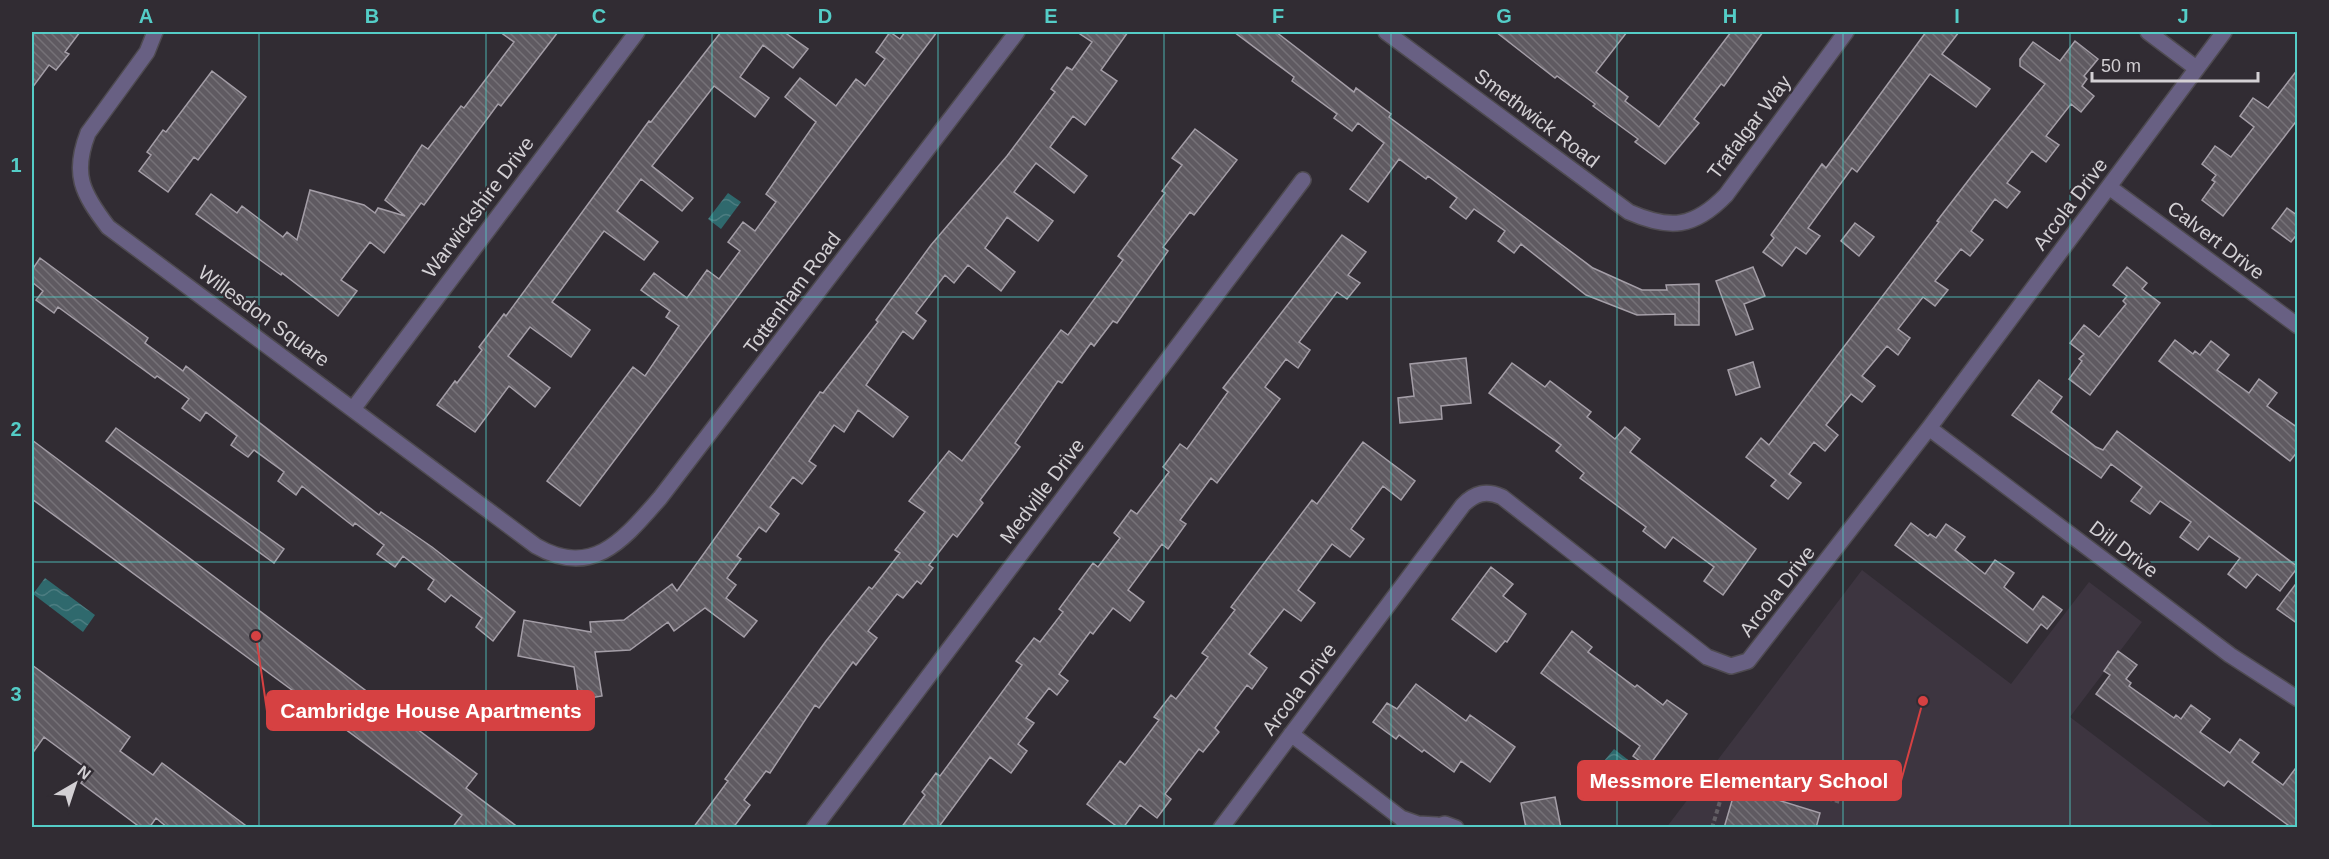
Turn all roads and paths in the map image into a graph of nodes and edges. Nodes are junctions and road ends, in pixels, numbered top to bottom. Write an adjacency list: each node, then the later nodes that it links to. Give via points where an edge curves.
1 (155, 32): 13 (street, Willesdon Square, via 147,52 85,140 79,162 90,203 108,227)
2 (637, 32): 13 (street, Warwickshire Drive)
3 (1017, 32): 15 (street, Tottenham Road, via 660,498 617,544)
4 (1386, 32): 11 (street, Smethwick Road, via 1629,212)
5 (1846, 32): 11 (street, Trafalgar Way, via 1726,195 1704,216)
6 (2148, 32): 8 (street)
7 (2224, 32): 8 (street, Arcola Drive)
8 (2196, 68): 10 (street, Arcola Drive)
9 (1304, 180): 21 (street, Medville Drive)
10 (2109, 187): 12 (street, Calvert Drive); 14 (street, Arcola Drive)
11 (1670, 224)
12 (2298, 327)
13 (354, 409): 15 (street, Willesdon Square, via 536,546 562,558)
14 (1929, 428): 16 (street, Dill Drive, via 2230,655); 17 (street, Arcola Drive, via 1754,656 1738,665 1707,657 1502,497 1492,493 1471,497)
15 (581, 559)
16 (2298, 699)
17 (1291, 734): 19 (street); 22 (street, Arcola Drive)
18 (1840, 801): 24 (path, via 1730,768)
19 (1405, 823): 20 (street)
20 (1434, 826): 23 (street)
21 (814, 828)
22 (1221, 828)
23 (1456, 828)
24 (1712, 828)

